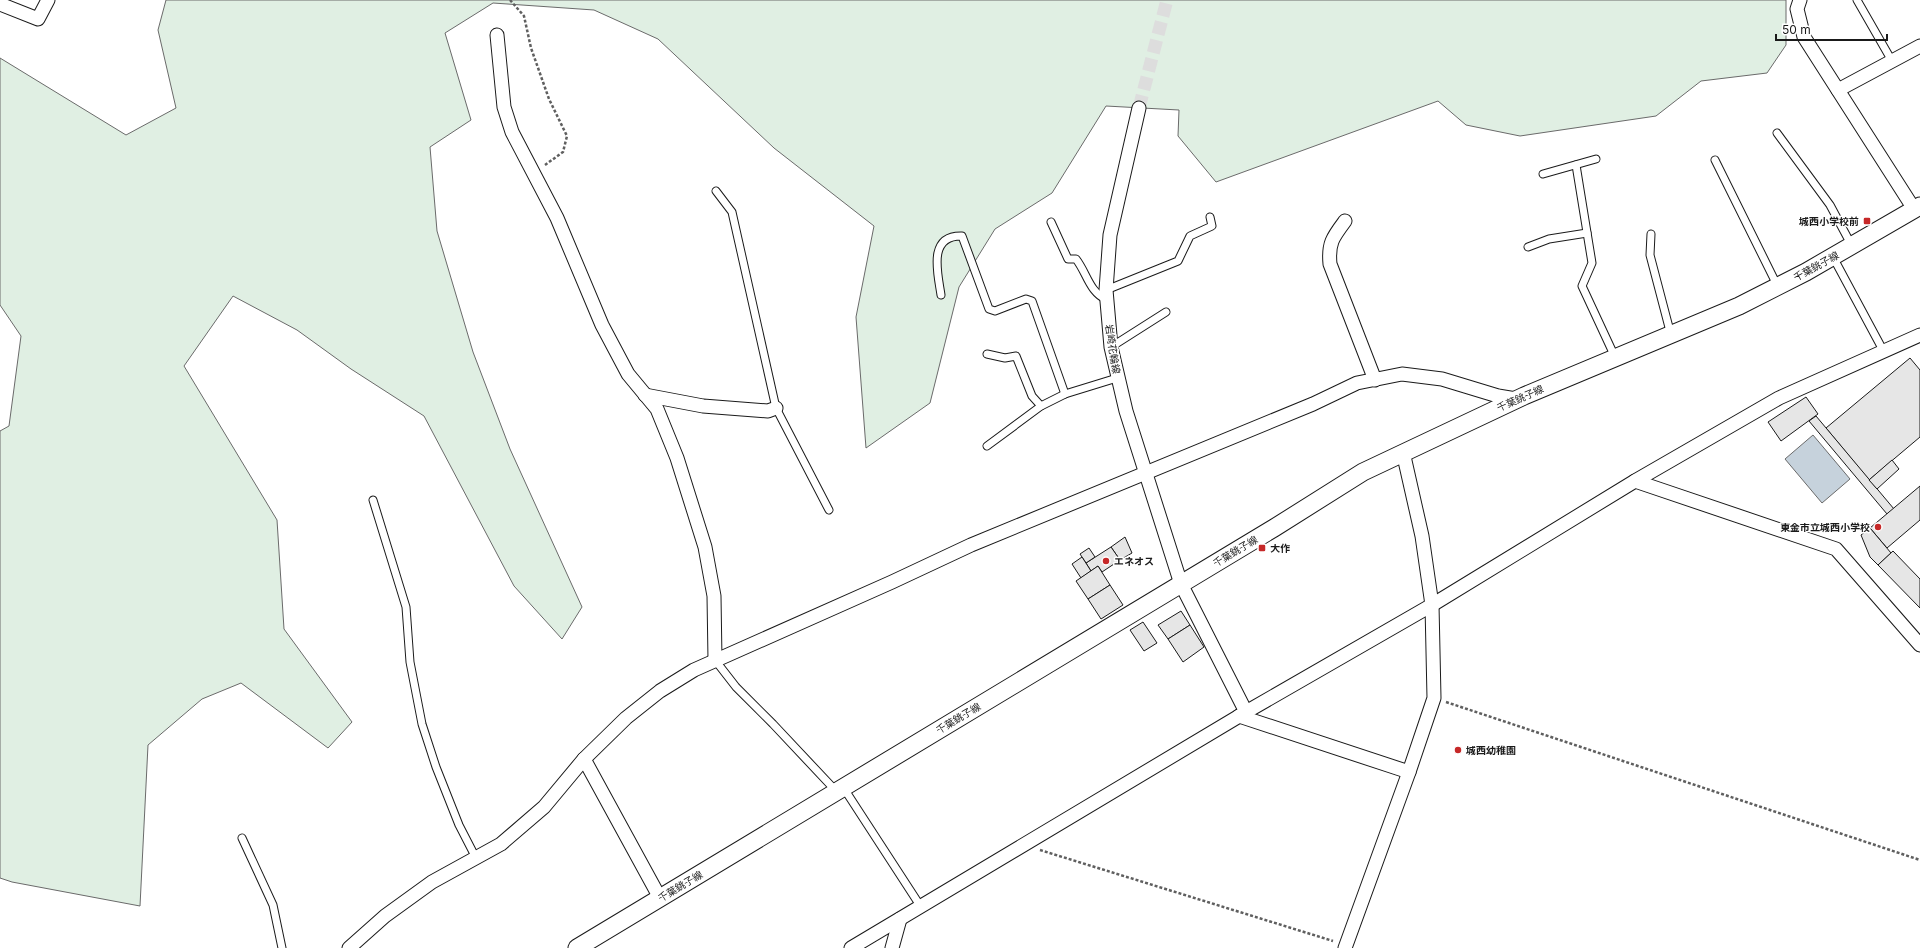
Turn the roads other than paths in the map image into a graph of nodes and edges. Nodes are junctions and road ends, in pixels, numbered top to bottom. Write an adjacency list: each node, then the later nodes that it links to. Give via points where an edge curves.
1 (48, 0): 4 (street, via 38,19)
2 (1800, 0): 8 (street, via 1797,9 1804,37)
3 (1857, 0): 7 (lane)
4 (0, 4)
5 (497, 35): 38 (street, via 504,107 512,132 557,218 602,325 628,374)
6 (1920, 46): 7 (street)
7 (1892, 60): 8 (street)
8 (1838, 90): 16 (street)
9 (1139, 108): 27 (street, 岩崎花輪線, via 1110,235)
10 (1777, 133): 22 (lane, via 1830,205)
11 (1596, 159): 13 (lane)
12 (1715, 160): 25 (lane)
13 (1576, 164): 14 (lane); 20 (lane)
14 (1543, 174)
15 (716, 191): 41 (lane, via 732,212)
16 (1918, 211): 22 (street, 千葉銚子線)
17 (1210, 217): 27 (lane, via 1212,226 1190,236 1178,261)
18 (1345, 221): 36 (street, via 1332,239 1329,251 1330,264)
19 (1051, 222): 27 (lane, via 1068,259 1076,259 1099,297)
20 (1587, 233): 23 (lane, via 1549,239); 34 (lane, via 1592,263 1582,286)
21 (1651, 234): 30 (lane, via 1650,255)
22 (1852, 246): 24 (street, 千葉銚子線)
23 (1528, 247)
24 (1833, 257): 25 (street, 千葉銚子線); 32 (lane)
25 (1778, 287): 30 (street, 千葉銚子線)
26 (941, 295): 37 (lane, via 936,256 946,240 953,236 962,236 989,309 995,311 1026,299 1032,301)
27 (1106, 295): 31 (street, 岩崎花輪線)
28 (1166, 312): 31 (lane)
29 (1920, 335): 32 (street)
30 (1671, 336): 34 (street, 千葉銚子線)
31 (1111, 347): 35 (street, 岩崎花輪線)
32 (1884, 352): 45 (street, via 1779,398)
33 (987, 354): 40 (lane, via 1005,358 1016,356 1032,396)
34 (1615, 358): 39 (street, 千葉銚子線)
35 (1117, 378): 37 (lane); 44 (street, 岩崎花輪線)
36 (1375, 380): 39 (street, via 1402,374 1442,379); 44 (street, via 1357,383 1314,404)
37 (1065, 394): 40 (lane)
38 (645, 395): 41 (street, via 703,406 768,411); 51 (street, via 657,409 677,458 705,547 714,596)
39 (1516, 399): 43 (street, 千葉銚子線)
40 (1041, 406): 42 (lane)
41 (776, 408): 47 (lane)
42 (987, 446)
43 (1403, 452): 48 (street, 千葉銚子線, via 1363,472); 49 (street, via 1422,536)
44 (1146, 474): 48 (street, 岩崎花輪線); 51 (street, via 971,545)
45 (1635, 481): 49 (street); 50 (street, via 1836,549)
46 (372, 500): 57 (lane, via 406,607 410,662 422,724 459,825)
47 (829, 510)
48 (1181, 584): 52 (street, 岩崎花輪線); 55 (street, 千葉銚子線)
49 (1432, 605): 52 (street); 54 (street, via 1434,698)
50 (1920, 645)
51 (716, 660): 53 (street, via 660,691 626,718); 55 (lane, via 736,687)
52 (1243, 714): 54 (street); 59 (street)
53 (584, 759): 57 (street, via 544,807 501,844); 58 (street)
54 (1409, 772): 61 (street)
55 (840, 789): 58 (street, 千葉銚子線); 59 (lane)
56 (242, 838): 62 (lane, via 273,905)
57 (476, 858): 63 (street, via 432,882 385,916)
58 (660, 898): 64 (street, 千葉銚子線)
59 (921, 907): 60 (street)
60 (900, 919): 65 (street); 66 (street)
61 (1345, 947)
62 (282, 948)
63 (350, 948)
64 (577, 948)
65 (851, 948)
66 (892, 948)

